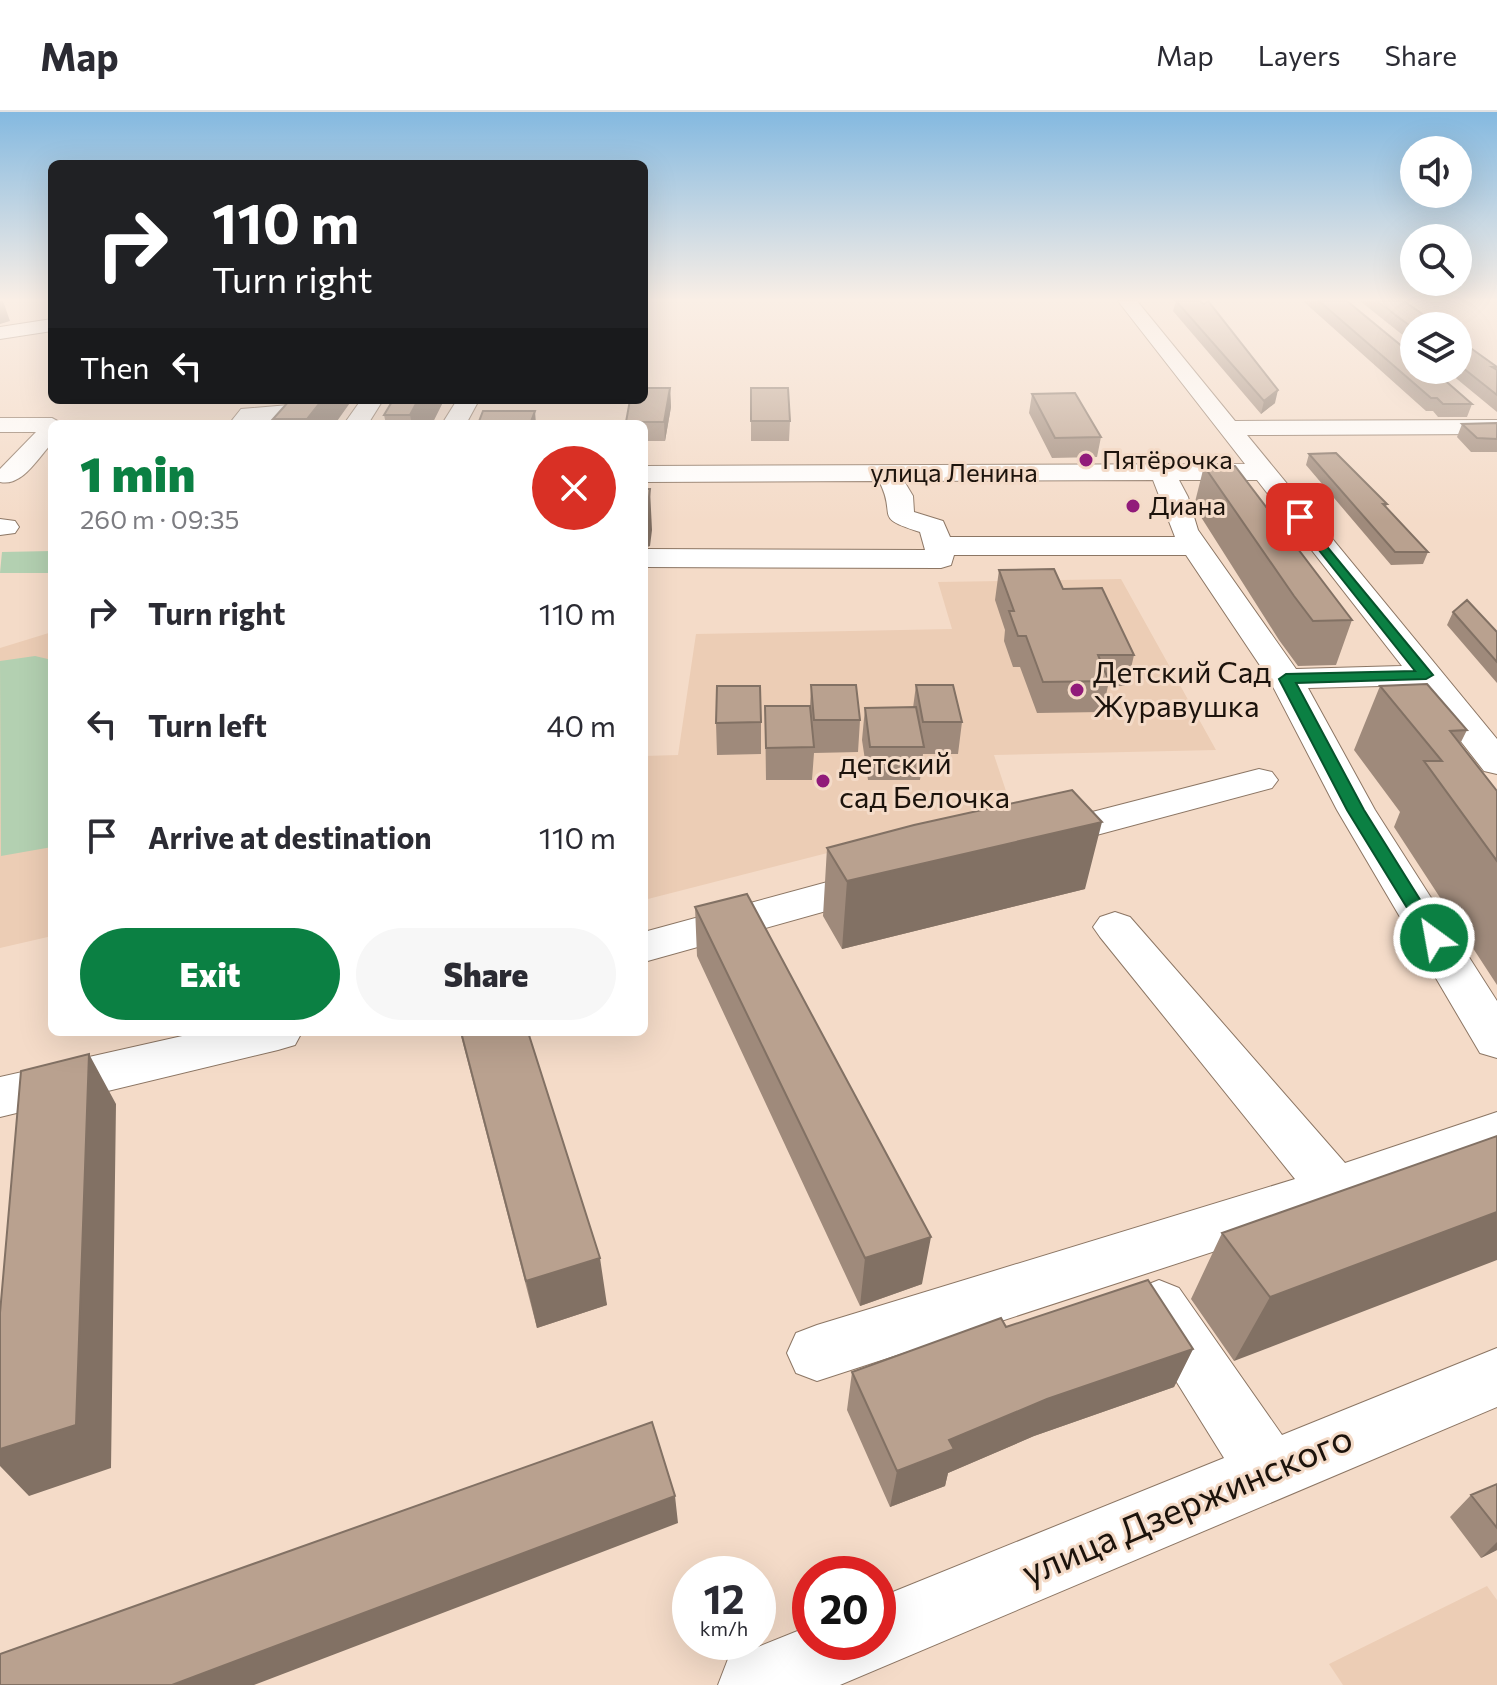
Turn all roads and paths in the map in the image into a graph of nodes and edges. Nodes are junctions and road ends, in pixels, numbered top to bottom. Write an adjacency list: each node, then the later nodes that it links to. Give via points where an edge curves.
1 (1186, 374): 8 (street)
2 (301, 404): 4 (street, via 296,412)
3 (1474, 407): 7 (street)
4 (249, 414)
5 (48, 422): 6 (street)
6 (0, 425)
7 (1497, 426): 8 (street)
8 (1229, 428): 10 (street)
9 (48, 430): 14 (street)
10 (1265, 472): 12 (street, улица Ленина); 19 (street)
11 (887, 473): 12 (street, улица Ленина); 13 (street, улица Ленина); 16 (street, via 900,496 900,517 933,527)
12 (1162, 473): 17 (street)
13 (648, 474)
14 (4, 476): 15 (street)
15 (37, 476)
16 (938, 546): 17 (street); 18 (street, via 941,559)
17 (1195, 546): 20 (street)
18 (648, 558)
19 (1426, 675): 20 (street); 21 (street)
20 (1286, 679): 28 (street, via 1356,810)
21 (1497, 763)
22 (1259, 780): 23 (street)
23 (1012, 846)
24 (920, 871): 26 (street)
25 (1115, 927): 32 (street)
26 (648, 946)
27 (244, 1036): 29 (street)
28 (1497, 1040)
29 (133, 1049): 30 (street)
30 (0, 1097)
31 (1497, 1133): 32 (street)
32 (1335, 1189): 33 (street)
33 (1125, 1256): 34 (street); 36 (street)
34 (817, 1353)
35 (1497, 1377): 36 (street, улица Дзержинского)
36 (1269, 1471): 37 (street, улица Дзержинского)
37 (896, 1626)
38 (814, 1660): 39 (street)
39 (754, 1685)

